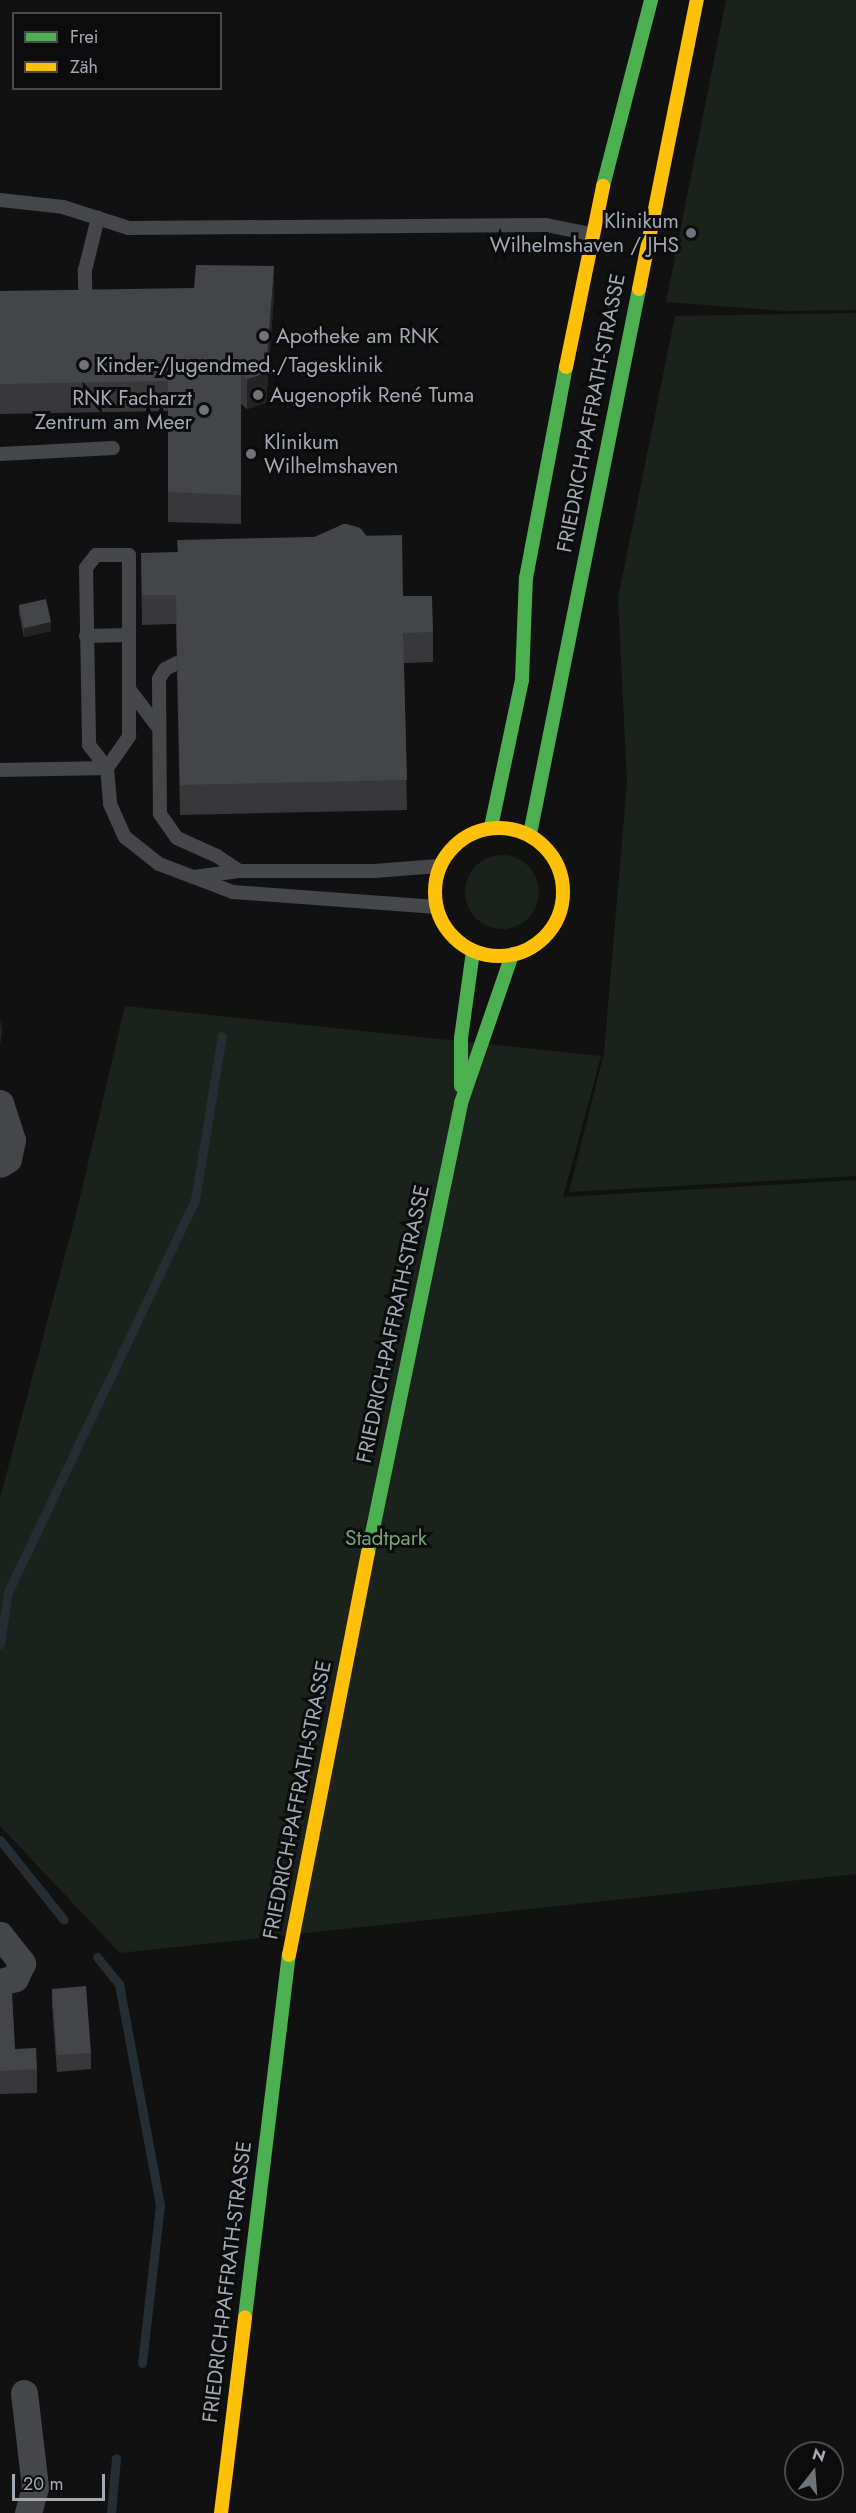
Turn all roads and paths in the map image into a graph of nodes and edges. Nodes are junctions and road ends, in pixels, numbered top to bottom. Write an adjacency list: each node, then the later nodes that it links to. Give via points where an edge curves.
1 (651, 0): 5 (main road, FRIEDRICH-PAFFRATH-STRASSE)
2 (697, 0): 21 (main road, FRIEDRICH-PAFFRATH-STRASSE)
3 (0, 200): 4 (lane, via 63,207)
4 (98, 218): 5 (lane, via 129,228 546,225); 6 (lane, via 85,270)
5 (591, 234): 20 (main road, FRIEDRICH-PAFFRATH-STRASSE, via 526,578 522,680)
6 (86, 310)
7 (113, 448): 8 (lane)
8 (0, 454)
9 (304, 548): 12 (lane, via 345,531 365,542)
10 (146, 554): 11 (lane)
11 (129, 555): 13 (lane); 14 (lane, via 96,555 89,559)
12 (374, 565)
13 (129, 634): 14 (lane); 16 (lane)
14 (86, 636): 18 (lane, via 89,745)
15 (177, 663): 17 (lane, via 165,669 159,679)
16 (129, 689): 17 (lane); 18 (lane, via 129,736)
17 (158, 727): 23 (lane, via 160,814 177,838)
18 (106, 768): 19 (lane); 24 (lane, via 110,804 125,837 159,864)
19 (0, 770)
20 (491, 827): 21 (main road); 22 (main road, via 460,841)
21 (530, 834): 27 (main road, via 557,862 563,901 558,920 546,937)
22 (439, 866): 23 (lane, via 374,871); 25 (main road)
23 (239, 871): 24 (lane)
24 (189, 878): 25 (lane, via 234,892)
25 (436, 907): 26 (main road, via 444,926)
26 (473, 951): 27 (main road, via 492,956); 29 (main road, FRIEDRICH-PAFFRATH-STRASSE, via 461,1038)
27 (512, 955): 29 (main road, FRIEDRICH-PAFFRATH-STRASSE)
28 (0, 1103): 30 (street, via 12,1140 8,1159)
29 (461, 1103): 35 (main road, FRIEDRICH-PAFFRATH-STRASSE, via 293,1918)
30 (0, 1164)
31 (0, 1935): 32 (street, via 22,1963 15,1978)
32 (0, 1982)
33 (24, 2393): 34 (street, via 36,2487)
34 (28, 2513)
35 (221, 2513)

